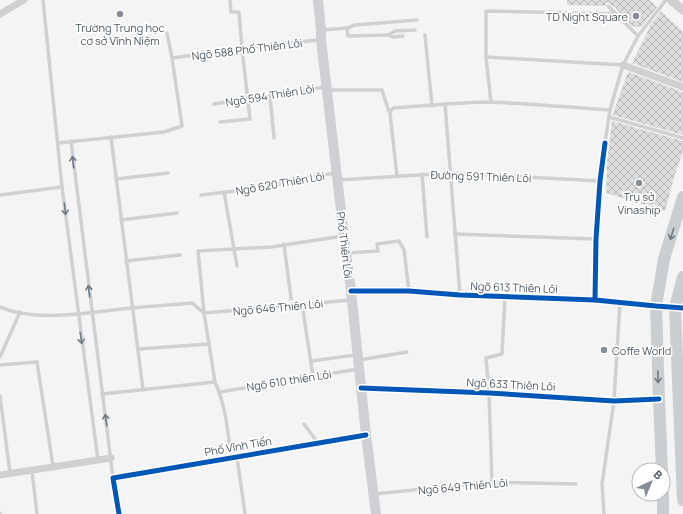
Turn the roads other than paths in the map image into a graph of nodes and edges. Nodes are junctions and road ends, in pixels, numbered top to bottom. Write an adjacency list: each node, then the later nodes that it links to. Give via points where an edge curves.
1 (24, 0): 9 (street)
2 (42, 0): 40 (lane)
3 (230, 0): 20 (lane, via 231,12 239,12)
4 (318, 0): 15 (main road, Phố Thiên Lôi)
5 (666, 0): 19 (lane)
6 (671, 0): 8 (street)
7 (608, 6): 10 (lane)
8 (683, 10)
9 (0, 14)
10 (617, 14): 19 (lane); 21 (lane, via 486,11)
11 (417, 20): 12 (lane, Ngõ 588 Phố Thiên Lôi, via 355,25)
12 (347, 28): 15 (lane, Ngõ 588 Phố Thiên Lôi); 16 (lane, via 348,36)
13 (415, 30): 16 (lane, via 395,31)
14 (167, 33): 22 (lane)
15 (321, 35): 20 (lane, Ngõ 588 Phố Thiên Lôi); 25 (main road, Phố Thiên Lôi)
16 (388, 35): 18 (lane)
17 (425, 35): 31 (lane)
18 (403, 36)
19 (638, 36): 23 (lane)
20 (242, 49): 22 (lane, Ngõ 588 Phố Thiên Lôi); 27 (lane)
21 (486, 57): 23 (lane); 28 (lane)
22 (172, 58): 36 (lane, via 182,126 164,132)
23 (623, 65): 24 (street); 32 (lane)
24 (683, 87)
25 (327, 88): 26 (lane, Ngõ 594 Thiên Lôi); 33 (lane, Ngõ 594 Thiên Lôi, via 382,90); 45 (main road, Phố Thiên Lôi)
26 (270, 96): 27 (lane, Ngõ 594 Thiên Lôi); 37 (lane)
27 (248, 99): 29 (lane, Ngõ 594 Thiên Lôi); 35 (lane, via 250,119)
28 (491, 102): 30 (lane); 32 (lane)
29 (214, 104)
30 (445, 104): 31 (lane); 43 (lane)
31 (432, 106): 33 (lane, via 394,108)
32 (610, 110): 34 (lane)
33 (390, 116): 46 (lane)
34 (609, 117): 38 (lane); 41 (lane)
35 (220, 122)
36 (111, 137): 39 (lane); 47 (lane)
37 (274, 138)
38 (683, 138)
39 (71, 141): 40 (lane); 80 (lane, one-way to 39)
40 (58, 143): 49 (lane)
41 (604, 143): 48 (street)
42 (168, 173): 47 (lane)
43 (451, 173): 44 (lane, Đường 591 Thiên Lôi); 48 (lane, Đường 591 Thiên Lôi); 56 (lane)
44 (422, 174): 46 (lane, Đường 591 Thiên Lôi); 58 (lane)
45 (337, 176): 46 (lane, Đường 591 Thiên Lôi); 50 (lane, Ngõ 620 Thiên Lôi, via 294,180 270,187); 57 (main road, Phố Thiên Lôi)
46 (397, 176)
47 (116, 179): 55 (lane)
48 (600, 181): 59 (street)
49 (62, 187): 51 (lane); 82 (lane, one-way to 82)
50 (224, 192): 52 (lane, Ngõ 620 Thiên Lôi); 61 (lane)
51 (0, 195)
52 (201, 195)
53 (683, 197): 75 (main road, one-way to 75, via 664,259)
54 (177, 213): 55 (lane)
55 (121, 220): 64 (lane)
56 (455, 234): 59 (lane); 69 (lane)
57 (344, 236): 60 (lane); 62 (main road, Phố Thiên Lôi)
58 (427, 237)
59 (596, 239): 71 (street)
60 (284, 244): 61 (lane); 74 (lane)
61 (234, 248): 65 (lane); 81 (lane, via 198,251)
62 (346, 253): 67 (lane, via 378,251 378,244 399,241 404,250); 68 (main road, Phố Thiên Lôi)
63 (180, 255): 64 (lane)
64 (126, 261): 77 (lane)
65 (237, 266)
66 (683, 276): 78 (main road)
67 (409, 291): 68 (street, Ngõ 613 Thiên Lôi); 69 (street, Ngõ 613 Thiên Lôi)
68 (352, 295): 73 (lane, Ngõ 646 Thiên Lôi); 88 (main road, Phố Thiên Lôi)
69 (460, 295): 70 (street, Ngõ 613 Thiên Lôi)
70 (505, 296): 71 (street, Ngõ 613 Thiên Lôi); 95 (lane, via 502,354 486,358)
71 (595, 300): 72 (street, Ngõ 613 Thiên Lôi)
72 (620, 302): 75 (street, Ngõ 613 Thiên Lôi); 99 (lane)
73 (302, 304): 74 (lane, Ngõ 646 Thiên Lôi); 87 (lane)
74 (292, 306): 81 (lane, Ngõ 646 Thiên Lôi)
75 (656, 306): 78 (street, Ngõ 613 Thiên Lôi); 98 (main road, one-way to 98)
76 (0, 307): 79 (lane)
77 (132, 308): 80 (lane); 81 (lane, via 192,303); 84 (lane)
78 (679, 308): 115 (main road)
79 (20, 312): 82 (lane, via 45,315); 86 (lane)
80 (92, 312): 82 (lane); 96 (lane)
81 (204, 313): 83 (lane)
82 (78, 314): 105 (lane, one-way to 105)
83 (209, 344): 84 (lane); 91 (lane)
84 (138, 349): 93 (lane)
85 (407, 352): 88 (lane)
86 (0, 357)
87 (311, 361): 88 (lane); 90 (lane)
88 (358, 361): 90 (lane, Ngõ 610 thiên Lôi); 92 (main road, Phố Thiên Lôi)
89 (0, 365): 107 (lane, via 37,362)
90 (313, 376): 94 (lane, Ngõ 610 thiên Lôi)
91 (215, 382): 93 (lane); 94 (lane)
92 (361, 388): 95 (street, Ngõ 633 Thiên Lôi); 101 (main road, Phố Thiên Lôi)
93 (143, 390): 96 (lane)
94 (220, 392): 103 (lane)
95 (489, 393): 99 (street, Ngõ 633 Thiên Lôi); 112 (lane)
96 (102, 394): 104 (lane, one-way to 96)
97 (0, 396): 109 (lane)
98 (659, 399): 99 (street, Ngõ 633 Thiên Lôi); 106 (main road)
99 (614, 401): 121 (lane, via 602,484)
100 (304, 424): 102 (lane)
101 (366, 435): 102 (street, Phố Vĩnh Tiến); 114 (main road, Phố Thiên Lôi)
102 (318, 443): 103 (street, Phố Vĩnh Tiến)
103 (234, 457): 111 (street, Phố Vĩnh Tiến); 119 (lane)
104 (111, 458): 105 (street); 111 (lane)
105 (98, 460): 107 (street)
106 (662, 462)
107 (53, 467): 108 (street)
108 (32, 471): 109 (street); 117 (lane)
109 (10, 473): 110 (street)
110 (0, 474)
111 (113, 478): 118 (street)
112 (492, 482): 113 (lane, Ngõ 649 Thiên Lôi); 114 (lane, Ngõ 649 Thiên Lôi)
113 (576, 484)
114 (373, 494): 120 (main road, Phố Thiên Lôi)
115 (683, 500)
116 (663, 502): 122 (main road)
117 (37, 514)
118 (119, 514)
119 (245, 514)
120 (376, 514)
121 (604, 514)
122 (663, 514)

